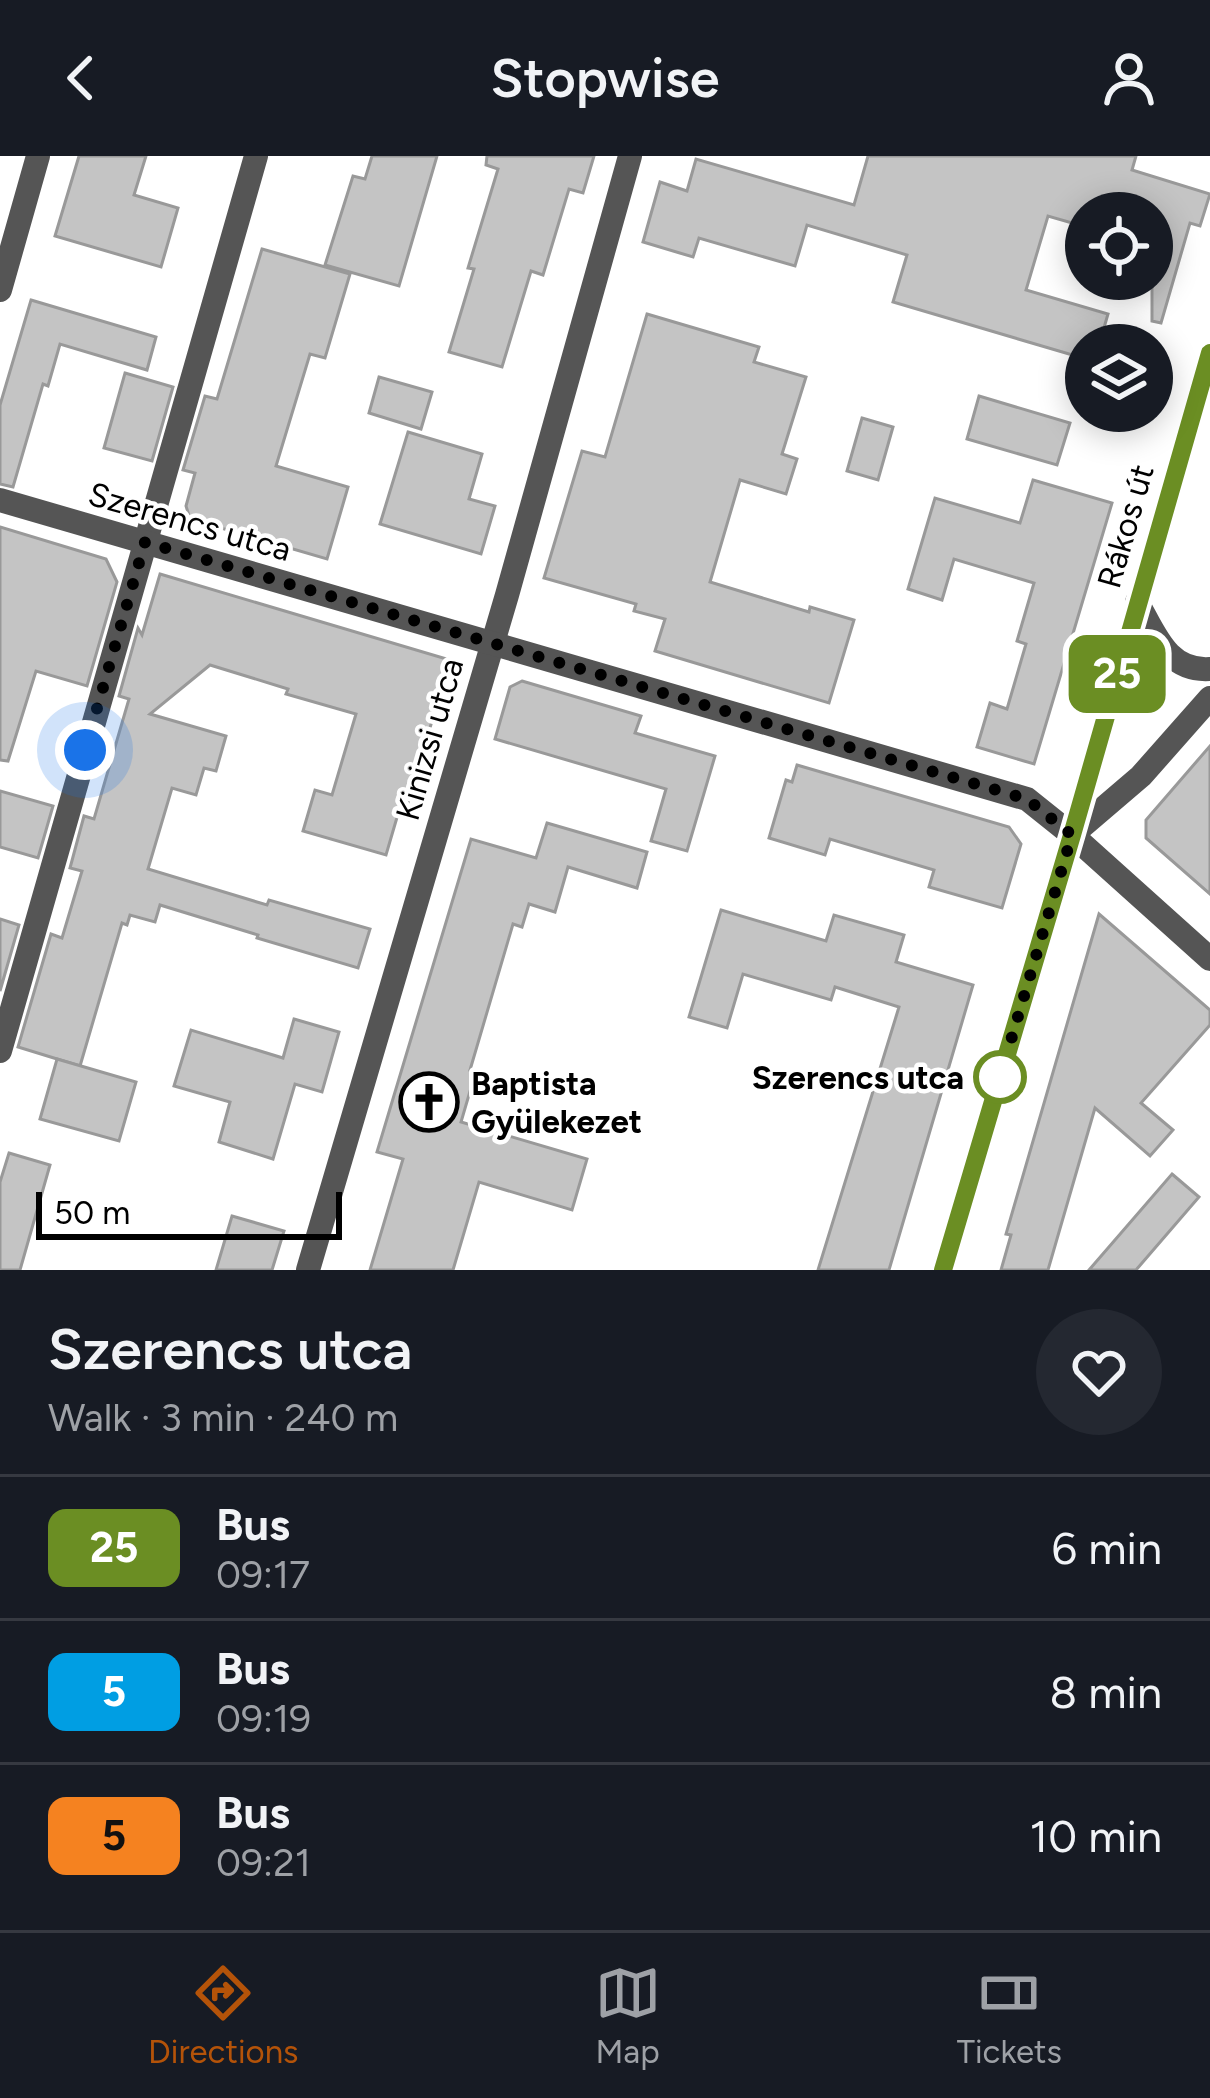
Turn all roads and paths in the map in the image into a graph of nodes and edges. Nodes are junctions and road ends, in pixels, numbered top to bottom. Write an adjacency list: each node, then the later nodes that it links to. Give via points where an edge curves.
1 (38, 156): 4 (street)
2 (256, 156): 7 (street)
3 (630, 156): 9 (street, Kinizsi utca)
4 (0, 290)
5 (1210, 353): 8 (street, Rákos út)
6 (0, 500): 7 (street, Szerencs utca)
7 (145, 542): 9 (street, Szerencs utca); 14 (street)
8 (1138, 602): 10 (street, via 1165,653); 12 (street, Rákos út)
9 (492, 643): 12 (street, Szerencs utca, via 1027,799); 15 (street, Kinizsi utca)
10 (1210, 669)
11 (1210, 698): 12 (street, via 1141,776)
12 (1072, 835): 13 (street, Szerencs utca); 16 (street, Rákos út)
13 (1210, 958)
14 (0, 1051)
15 (308, 1270)
16 (944, 1270)

